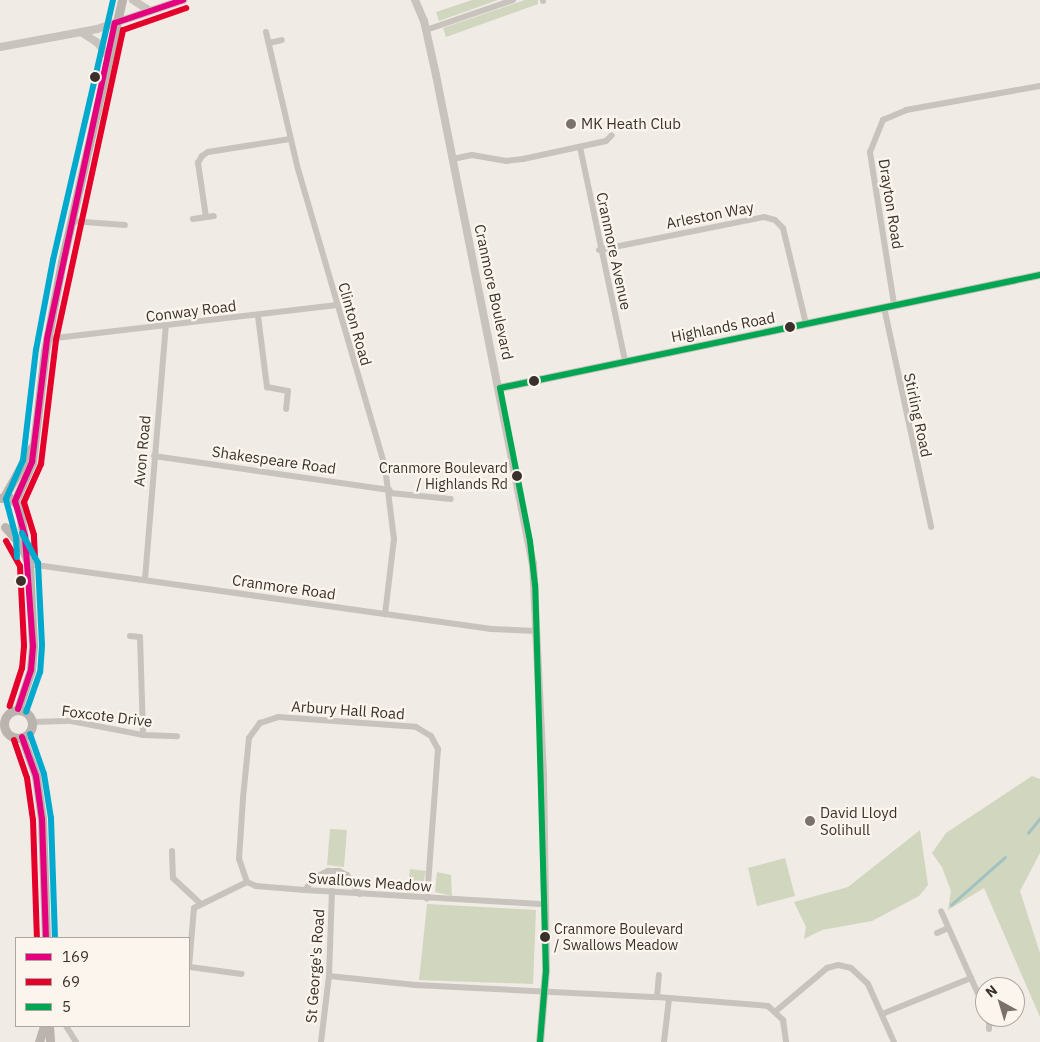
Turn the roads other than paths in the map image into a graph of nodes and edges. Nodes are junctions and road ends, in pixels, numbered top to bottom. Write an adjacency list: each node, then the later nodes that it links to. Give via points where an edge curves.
1 (122, 0): 7 (main road)
2 (133, 0): 6 (street)
3 (183, 0): 6 (street)
4 (415, 0): 8 (street, Cranmore Boulevard)
5 (513, 0): 8 (street)
6 (150, 11): 7 (street)
7 (115, 23): 9 (street); 14 (main road)
8 (426, 30): 19 (street, Cranmore Boulevard)
9 (81, 32): 13 (street); 14 (street, via 98,43)
10 (266, 32): 12 (street, Clinton Road)
11 (282, 40): 12 (street)
12 (268, 43): 17 (street, Clinton Road)
13 (0, 47)
14 (107, 56): 23 (main road)
15 (1040, 86): 27 (street, Drayton Road, via 906,110 883,120 870,152)
16 (612, 135): 18 (street, via 606,141)
17 (290, 139): 21 (street, via 208,152 202,156 198,163); 28 (street, Clinton Road)
18 (580, 147): 19 (street, via 506,161 472,155); 25 (street, Cranmore Avenue)
19 (453, 159): 35 (street, Cranmore Boulevard)
20 (214, 216): 21 (street)
21 (206, 217): 22 (street)
22 (193, 219)
23 (71, 221): 24 (street); 33 (main road)
24 (125, 225)
25 (599, 250): 31 (street, Arleston Way, via 764,217 776,220 783,228); 34 (street, Cranmore Avenue)
26 (1040, 275): 27 (street, Highlands Road)
27 (894, 304): 29 (street, Highlands Road)
28 (337, 305): 30 (street, Conway Road); 39 (street, Clinton Road, via 379,442)
29 (884, 307): 31 (street, Highlands Road); 45 (street, Stirling Road)
30 (258, 316): 32 (street, Conway Road); 36 (street, via 267,386 288,391)
31 (806, 324): 34 (street, Highlands Road)
32 (166, 326): 33 (street, Conway Road); 38 (street, Avon Road)
33 (47, 339): 37 (main road)
34 (625, 360): 35 (street, Highlands Road)
35 (500, 388): 49 (street, Cranmore Boulevard, via 530,541)
36 (286, 409)
37 (34, 442): 40 (main road); 42 (main road, via 32,462)
38 (154, 456): 39 (street, Shakespeare Road); 47 (street, Avon Road)
39 (390, 492): 41 (street, Shakespeare Road); 48 (street, Clinton Road, via 394,539)
40 (2, 498): 42 (main road)
41 (451, 499)
42 (15, 501): 43 (main road)
43 (19, 518): 44 (main road, via 13,525); 46 (main road)
44 (2, 527): 46 (main road)
45 (931, 527)
46 (28, 561): 47 (street, Cranmore Road); 51 (main road, via 33,646 30,670)
47 (145, 579): 48 (street, Cranmore Road)
48 (385, 614): 49 (street, Cranmore Road, via 491,629)
49 (536, 631): 63 (street, Cranmore Boulevard, via 543,776)
50 (130, 636): 53 (street, via 140,637)
51 (18, 709): 52 (main road, via 28,713); 55 (main road, via 8,714 4,726 12,736)
52 (33, 722): 53 (street, Foxcote Drive, via 71,721); 55 (main road, via 31,730)
53 (143, 735): 54 (street, Foxcote Drive)
54 (177, 736)
55 (22, 737): 67 (main road, via 36,776 41,811)
56 (172, 851): 62 (street, via 174,878)
57 (247, 882): 58 (street, Swallows Meadow, via 256,886); 61 (street, Arbury Hall Road, via 240,859 244,798 249,738 260,723 278,717 416,727 431,736 438,749); 62 (street)
58 (305, 890): 59 (street, Swallows Meadow); 60 (street, via 314,878 328,871 339,871 347,875)
59 (332, 891): 60 (street, Swallows Meadow); 71 (street, St George's Road)
60 (360, 894): 61 (street, Swallows Meadow)
61 (427, 899): 63 (street, Swallows Meadow)
62 (200, 903): 68 (street, via 192,915)
63 (544, 904): 74 (street, Cranmore Boulevard)
64 (941, 911): 65 (street)
65 (948, 928): 66 (street); 72 (street)
66 (937, 933)
67 (46, 937)
68 (190, 967): 69 (street)
69 (242, 974)
70 (659, 975): 75 (street)
71 (329, 976): 74 (street, via 416,985); 85 (street, St George's Road)
72 (971, 978): 73 (street); 78 (street)
73 (975, 987)
74 (546, 992): 75 (street); 86 (street, Cranmore Boulevard)
75 (657, 997): 76 (street)
76 (669, 1000): 77 (street, via 768,1006); 87 (street)
77 (776, 1011): 78 (street, via 816,975 838,965 861,976); 88 (street, via 783,1020)
78 (882, 1014): 89 (street)
79 (48, 1027): 81 (main road); 82 (main road); 83 (main road)
80 (67, 1027): 84 (street)
81 (39, 1042)
82 (50, 1042)
83 (58, 1042)
84 (76, 1042)
85 (321, 1042)
86 (540, 1042)
87 (664, 1042)
88 (786, 1042)
89 (894, 1042)

